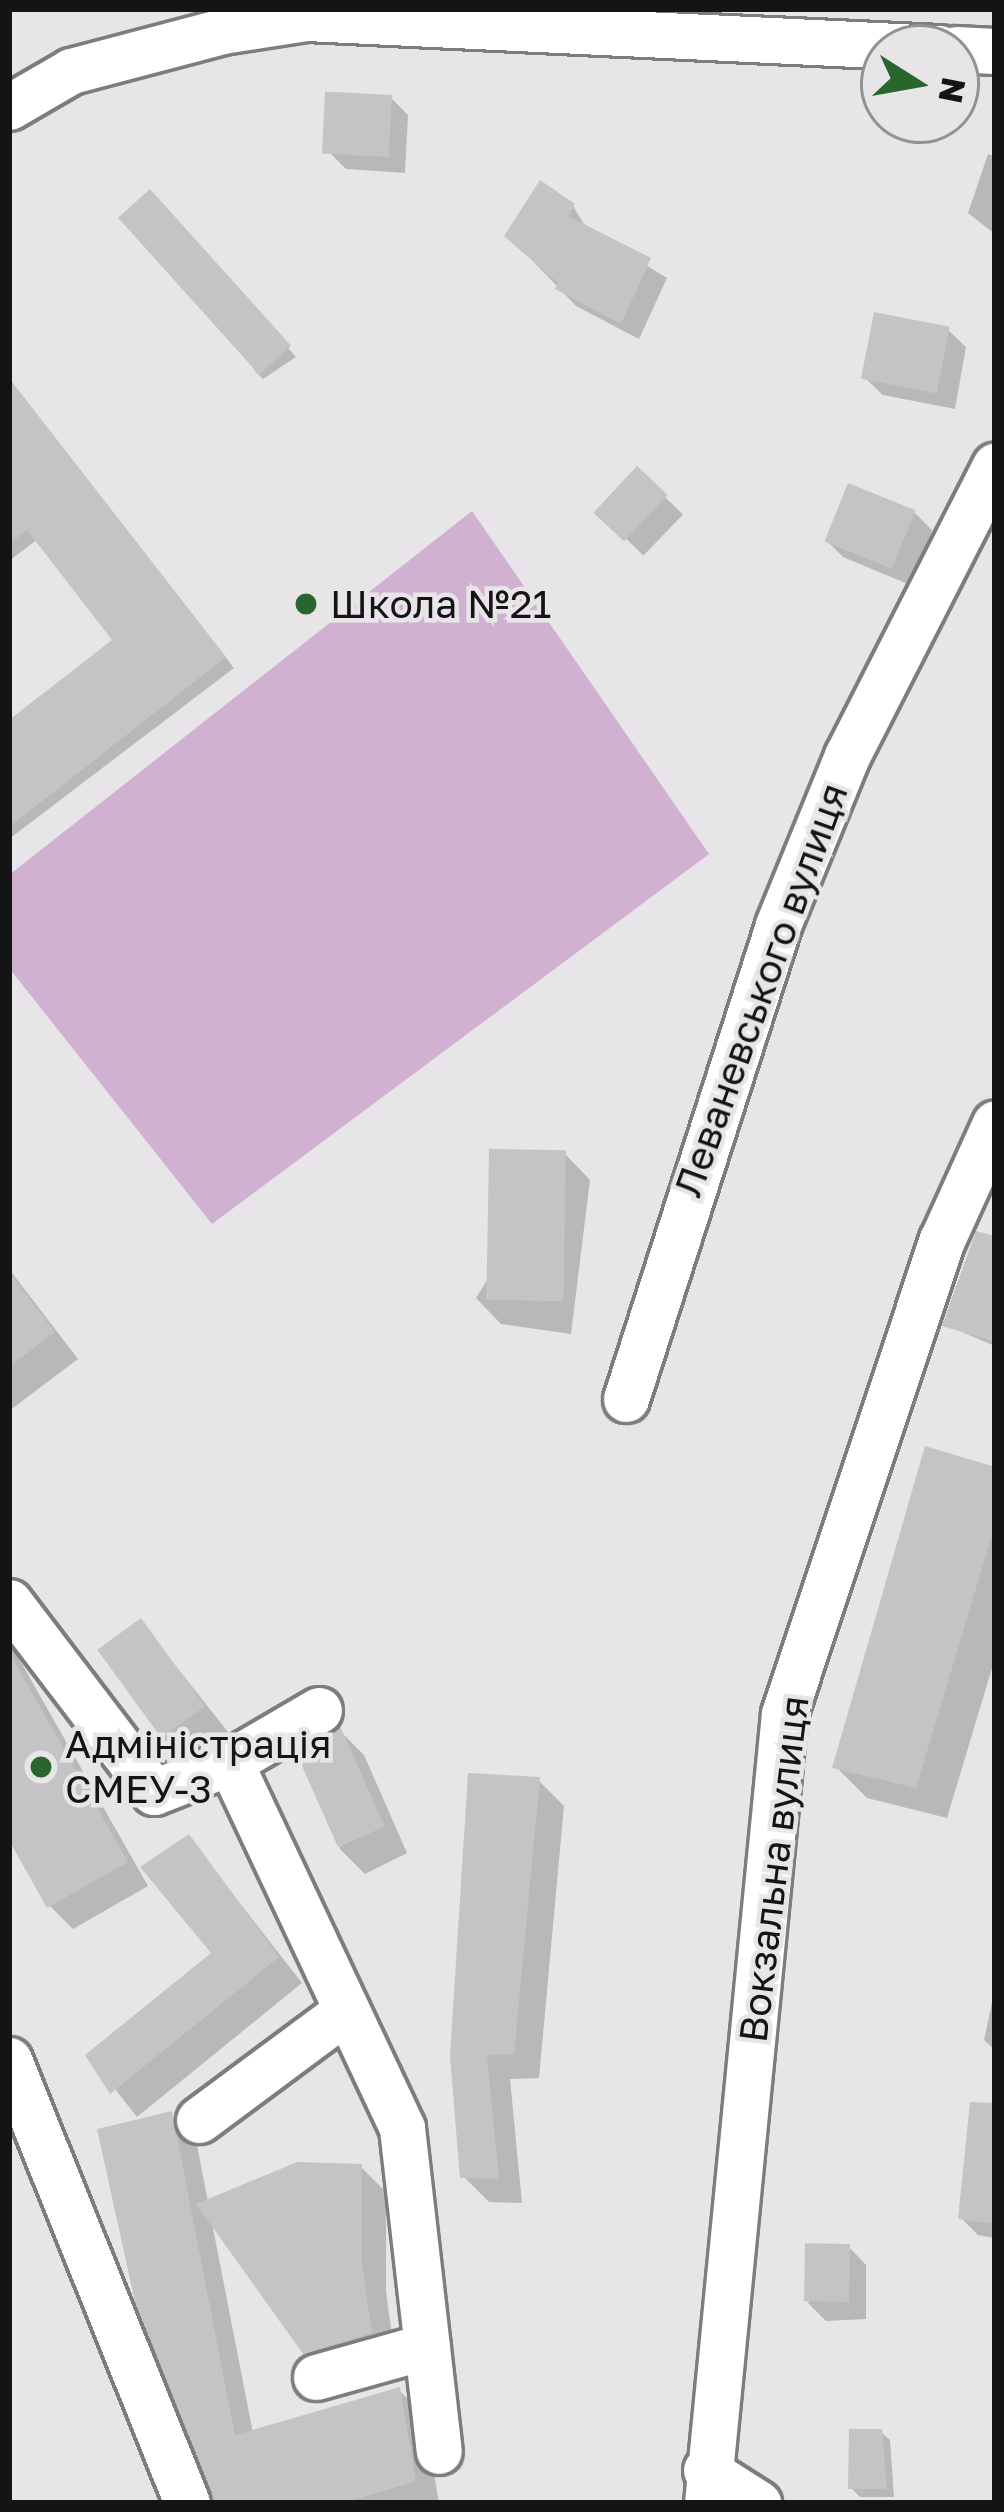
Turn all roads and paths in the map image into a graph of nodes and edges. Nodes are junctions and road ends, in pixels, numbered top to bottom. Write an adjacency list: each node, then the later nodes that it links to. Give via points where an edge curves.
1 (158, 9): 3 (street)
2 (308, 14): 3 (street); 4 (street)
3 (202, 36): 5 (street, via 71,71)
4 (860, 44)
5 (9, 107)
6 (995, 466): 8 (street, Леваневського вулиця, via 847,756 778,925 698,1154)
7 (995, 1123): 18 (street, Вокзальна вулиця, via 942,1240 784,1714)
8 (626, 1399)
9 (9, 1602): 11 (street, via 154,1792)
10 (319, 1710): 11 (street)
11 (230, 1762): 12 (street)
12 (346, 2011): 14 (street); 15 (street, via 402,2128)
13 (9, 2060): 19 (street)
14 (200, 2120)
15 (427, 2347): 16 (street); 17 (street)
16 (316, 2377)
17 (439, 2452)
18 (706, 2486): 20 (street)
19 (187, 2503)
20 (758, 2503)

